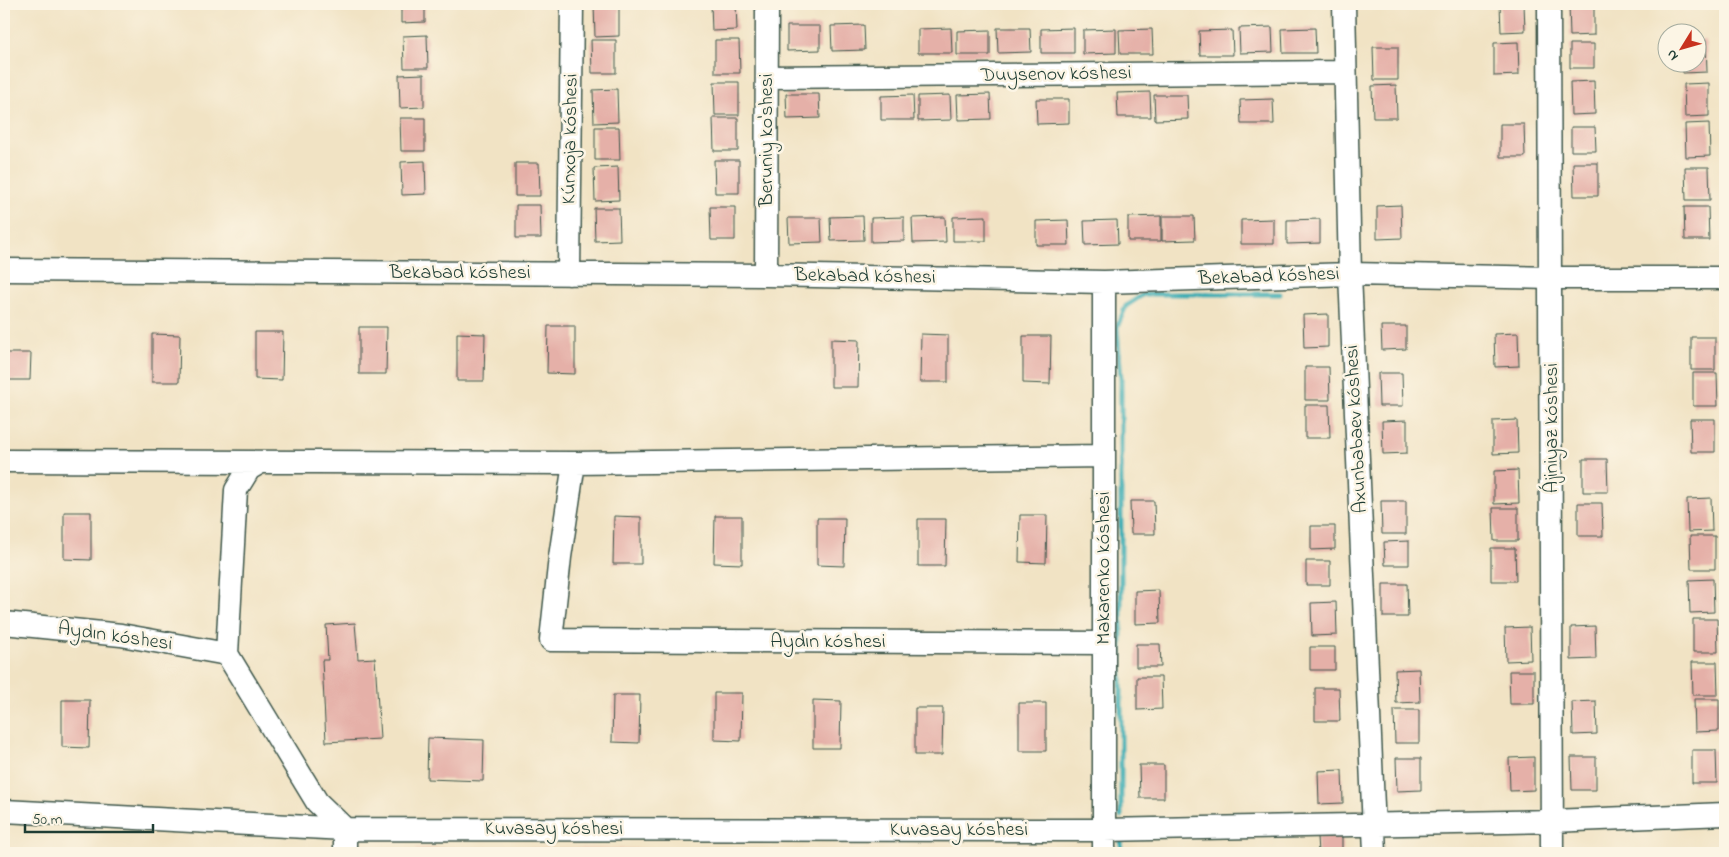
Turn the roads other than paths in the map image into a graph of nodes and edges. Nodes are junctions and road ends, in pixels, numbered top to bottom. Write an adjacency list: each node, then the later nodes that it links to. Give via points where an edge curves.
1 (572, 4): 8 (street, Kúnxoja kóshesi)
2 (767, 4): 6 (street, Beruniy ko'shesi)
3 (1344, 4): 5 (street, Axunbabaev kóshesi)
4 (1549, 4): 11 (street, Ájiniyaz kóshesi)
5 (1345, 72): 6 (street, Duysenov kóshesi); 9 (street, Axunbabaev kóshesi)
6 (767, 78): 10 (street, Beruniy ko'shesi)
7 (4, 270): 8 (street, Bekabad kóshesi)
8 (570, 274): 10 (street, Bekabad kóshesi)
9 (1350, 274): 11 (street, Bekabad kóshesi); 13 (street, Bekabad kóshesi); 24 (street, Axunbabaev kóshesi)
10 (766, 275): 13 (street, Bekabad kóshesi)
11 (1551, 278): 12 (street, Bekabad kóshesi); 23 (street, Ájiniyaz kóshesi)
12 (1725, 278)
13 (1104, 282): 14 (street, Makarenko kóshesi)
14 (1104, 456): 17 (street); 19 (street, Makarenko kóshesi)
15 (4, 461): 16 (street)
16 (261, 462): 17 (street); 20 (street, via 249,469 236,490)
17 (574, 463): 19 (street, Aydın kóshesi, via 551,640)
18 (4, 623): 20 (street, Aydın kóshesi, via 121,635)
19 (1104, 643): 26 (street, Makarenko kóshesi)
20 (226, 654): 25 (street, via 317,802)
21 (4, 811): 25 (street, Kuvasay kóshesi)
22 (1725, 814): 23 (street, Kuvasay kóshesi)
23 (1552, 821): 24 (street, Kuvasay kóshesi); 30 (street, Ájiniyaz kóshesi)
24 (1374, 824): 26 (street, Kuvasay kóshesi); 29 (street, Axunbabaev kóshesi)
25 (345, 829): 26 (street, Kuvasay kóshesi); 27 (street)
26 (1104, 830): 28 (street, Makarenko kóshesi)
27 (345, 853)
28 (1104, 853)
29 (1375, 853)
30 (1552, 853)

